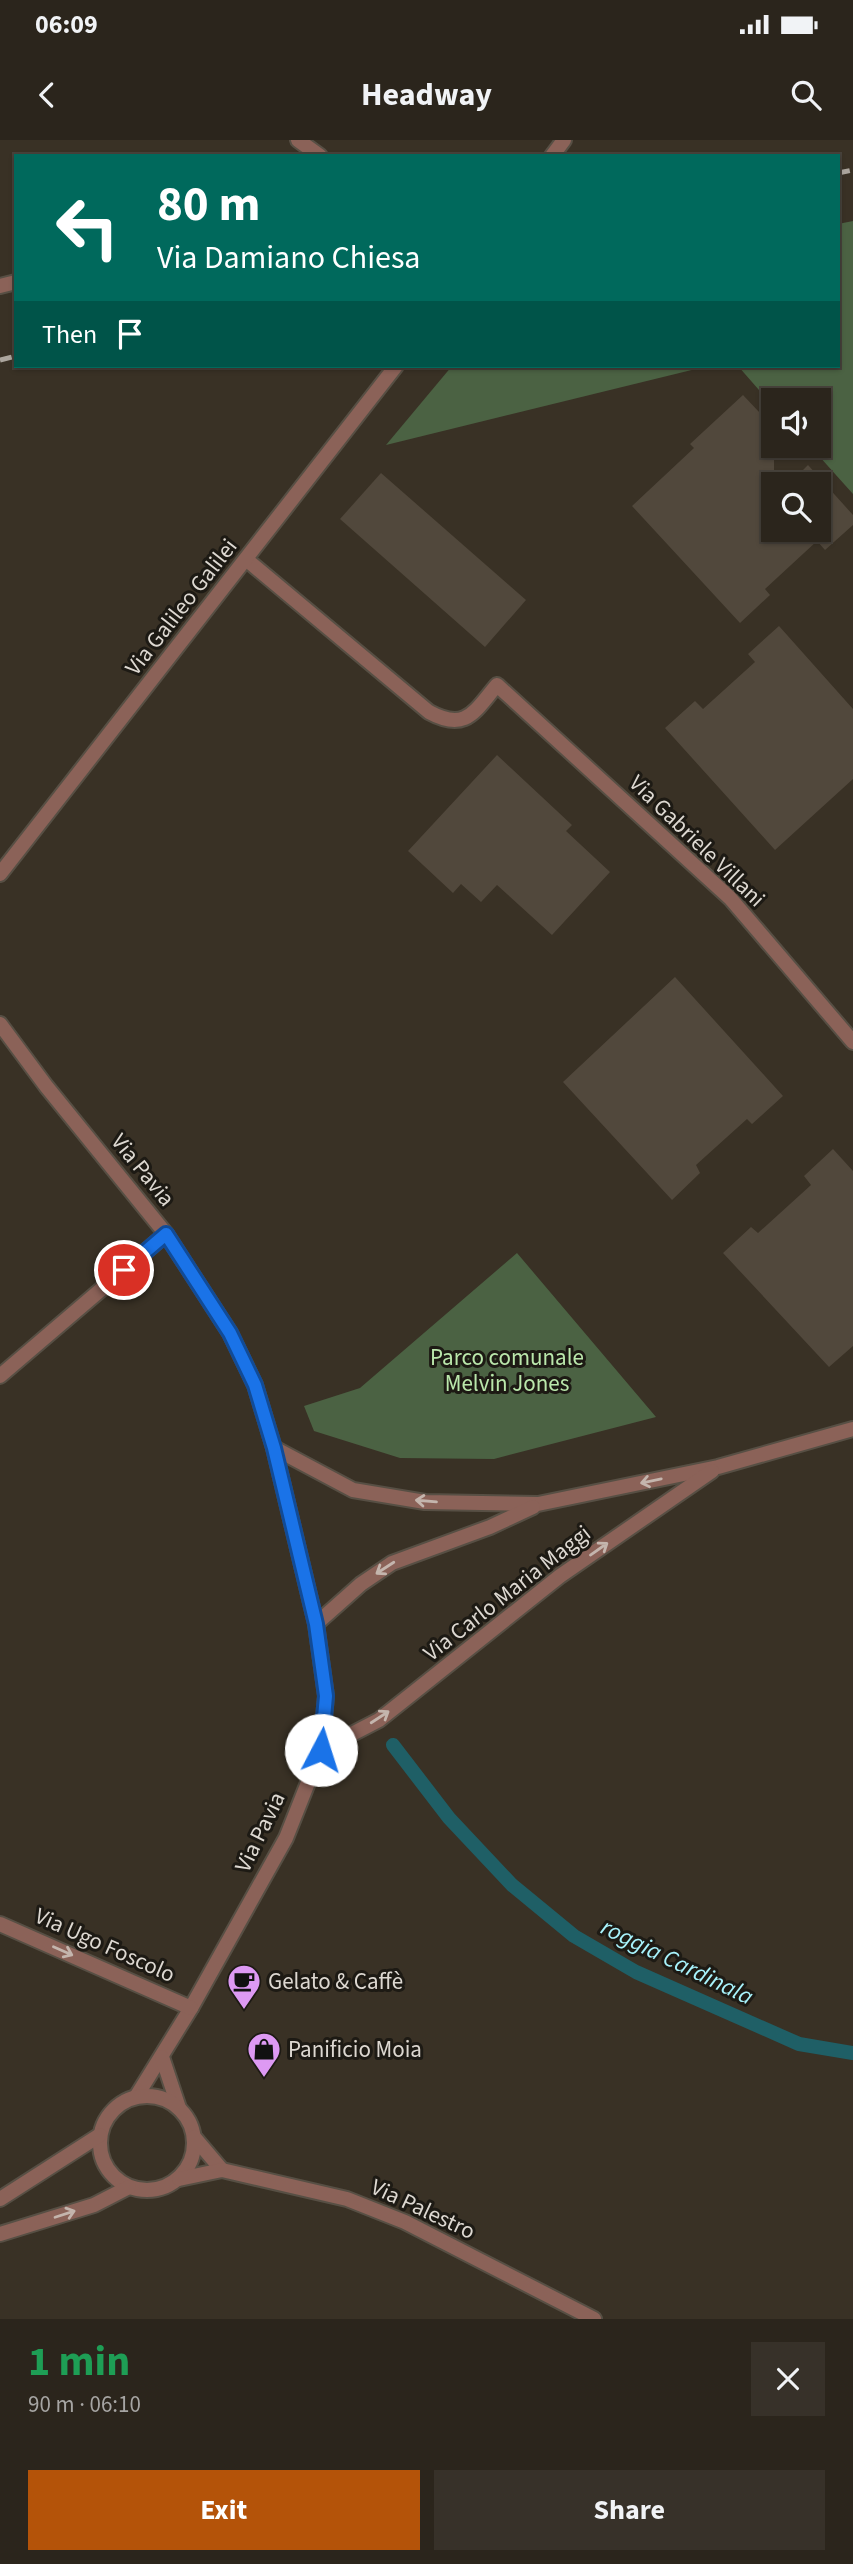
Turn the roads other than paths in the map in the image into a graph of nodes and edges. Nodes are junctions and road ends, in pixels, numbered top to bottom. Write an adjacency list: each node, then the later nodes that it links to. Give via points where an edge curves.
1 (298, 140): 2 (street)
2 (317, 154)
3 (394, 368): 4 (street, Via Galileo Galilei)
4 (247, 560): 5 (street, Via Galileo Galilei); 7 (street, Via Gabriele Villani, via 429,712 447,722 468,718 497,685 730,898)
5 (0, 874)
6 (0, 1024): 8 (street, Via Pavia)
7 (853, 1042)
8 (166, 1234): 9 (street); 11 (street, Via Pavia, via 230,1333 255,1385)
9 (0, 1377)
10 (853, 1429): 12 (street, Via Carlo Maria Maggi)
11 (274, 1448): 13 (street, Via Carlo Maria Maggi, one-way to 11, via 425,1502 353,1490); 14 (street, Via Pavia)
12 (718, 1467): 13 (street, Via Carlo Maria Maggi, one-way to 13); 15 (street, Via Carlo Maria Maggi, one-way to 12, via 379,1720 560,1576)
13 (538, 1504): 14 (street, Via Carlo Maria Maggi, one-way to 14, via 392,1563)
14 (316, 1624): 15 (street, Via Pavia, via 326,1696)
15 (321, 1750): 17 (street, Via Pavia, via 286,1838)
16 (0, 1924): 17 (street, Via Ugo Foscolo, one-way to 17)
17 (191, 2008): 18 (street, Via Pavia)
18 (162, 2057): 19 (street, Via Pavia); 20 (street)
19 (136, 2097): 20 (street, via 166,2100); 21 (street, via 112,2111)
20 (179, 2108): 22 (street)
21 (100, 2135): 25 (street, via 105,2166); 26 (street)
22 (194, 2137): 23 (street); 24 (street, via 193,2153)
23 (222, 2171): 24 (street, Via Palestro); 28 (street, Via Palestro, via 347,2199 405,2222)
24 (179, 2179): 25 (street, via 155,2190)
25 (129, 2187): 27 (street, one-way to 25, via 94,2204)
26 (0, 2199)
27 (0, 2234)
28 (594, 2319)

